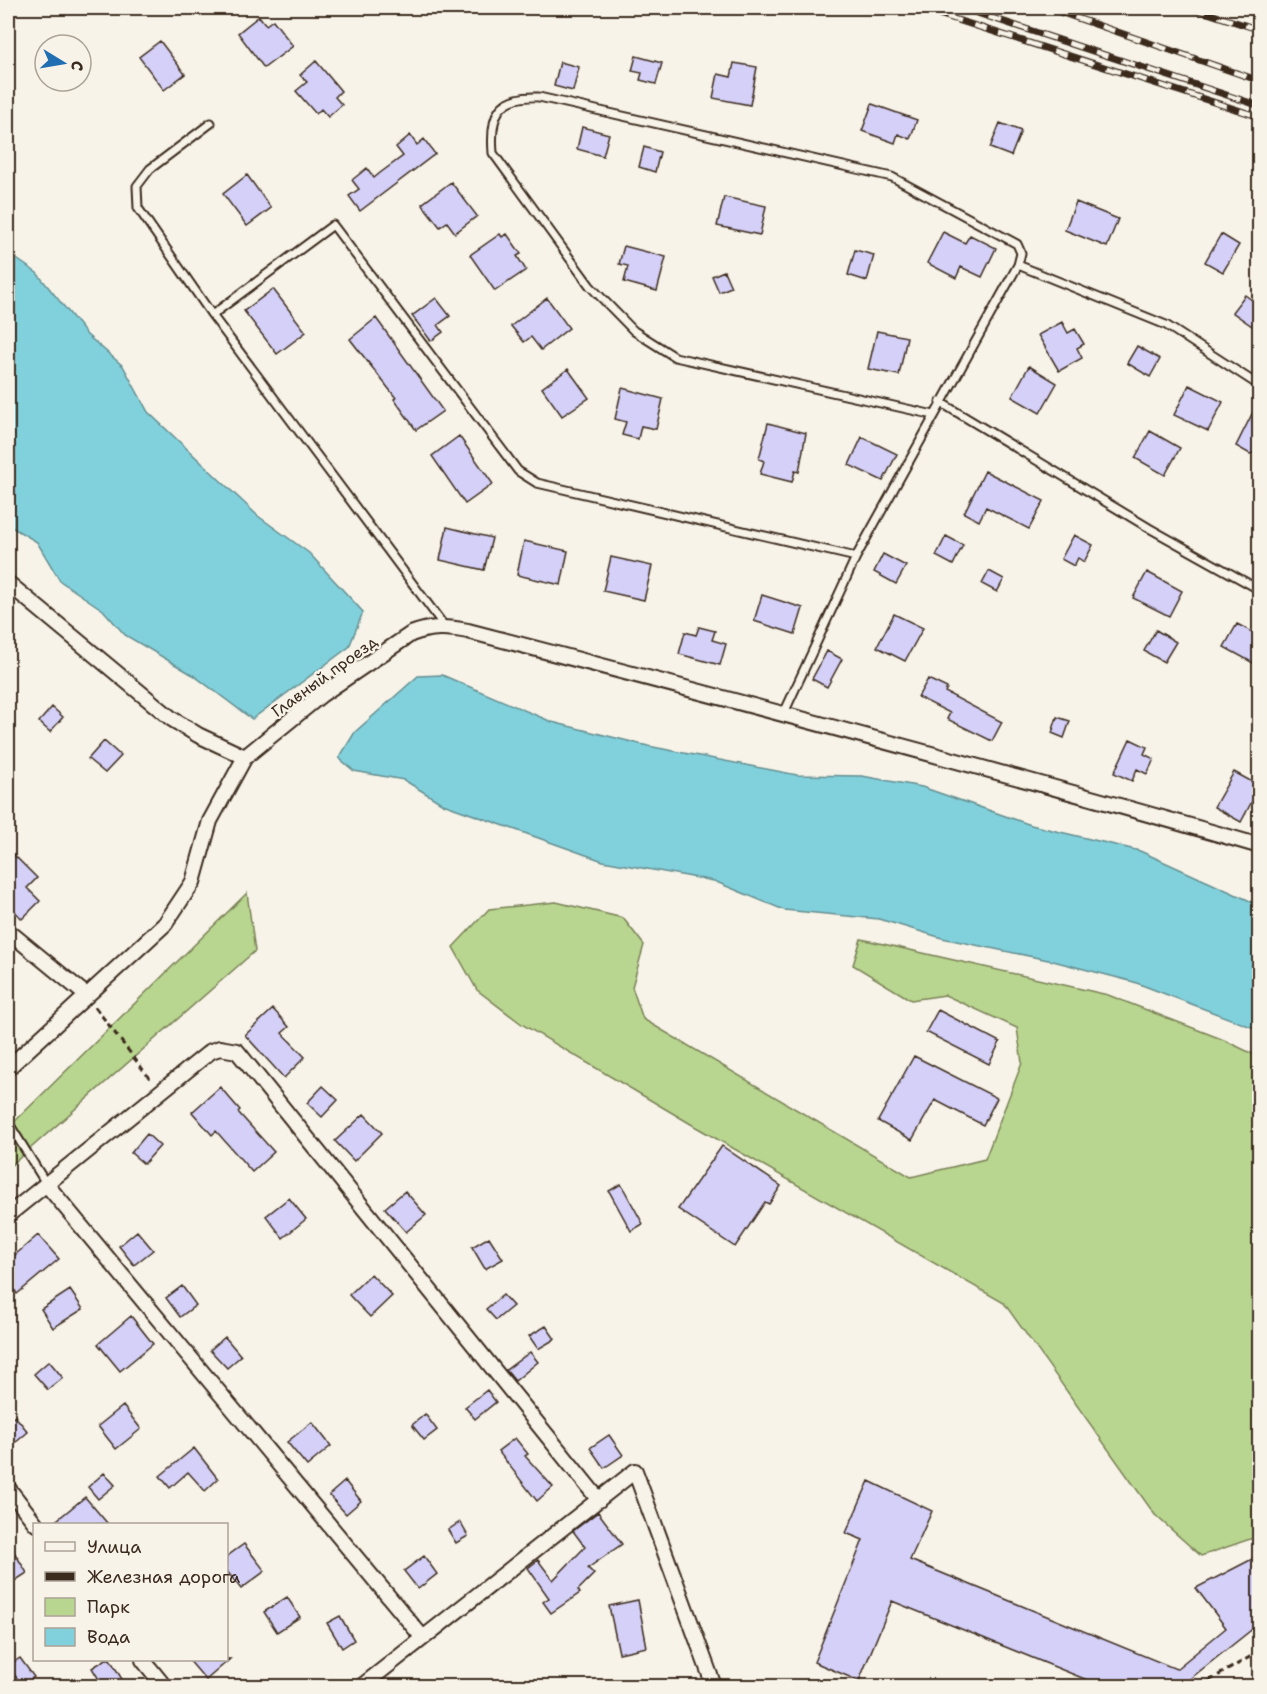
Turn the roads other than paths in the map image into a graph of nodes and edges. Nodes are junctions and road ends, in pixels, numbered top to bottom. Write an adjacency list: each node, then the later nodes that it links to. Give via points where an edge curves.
1 (211, 123): 3 (lane, via 150,169 137,186 138,208)
2 (1018, 265): 4 (lane, via 1166,325); 5 (lane); 6 (lane, via 1021,252 1017,244 892,177 539,97 520,96 495,115 491,129 493,153 590,286 634,332 675,357)
3 (212, 315): 7 (lane, via 333,225 518,471 537,483); 10 (lane)
4 (1260, 386)
5 (940, 402): 6 (lane); 9 (lane)
6 (934, 415): 7 (lane)
7 (856, 557): 11 (lane)
8 (8, 583): 12 (street, via 172,719)
9 (1260, 590)
10 (445, 627): 11 (street); 12 (street, Главный проезд, via 411,634 321,695)
11 (784, 713): 13 (street)
12 (245, 757): 15 (street, via 210,821 193,882 182,899 165,924)
13 (1260, 846)
14 (8, 931): 15 (street)
15 (86, 995): 16 (street)
16 (8, 1068)
17 (8, 1122): 18 (lane)
18 (47, 1185): 19 (street); 21 (street, via 211,1051 237,1051); 23 (street)
19 (8, 1215)
20 (8, 1488): 22 (street)
21 (599, 1500): 23 (street); 27 (street, via 635,1471)
22 (35, 1523)
23 (423, 1638): 26 (street)
24 (145, 1661): 25 (street)
25 (164, 1686)
26 (362, 1686)
27 (714, 1686)

